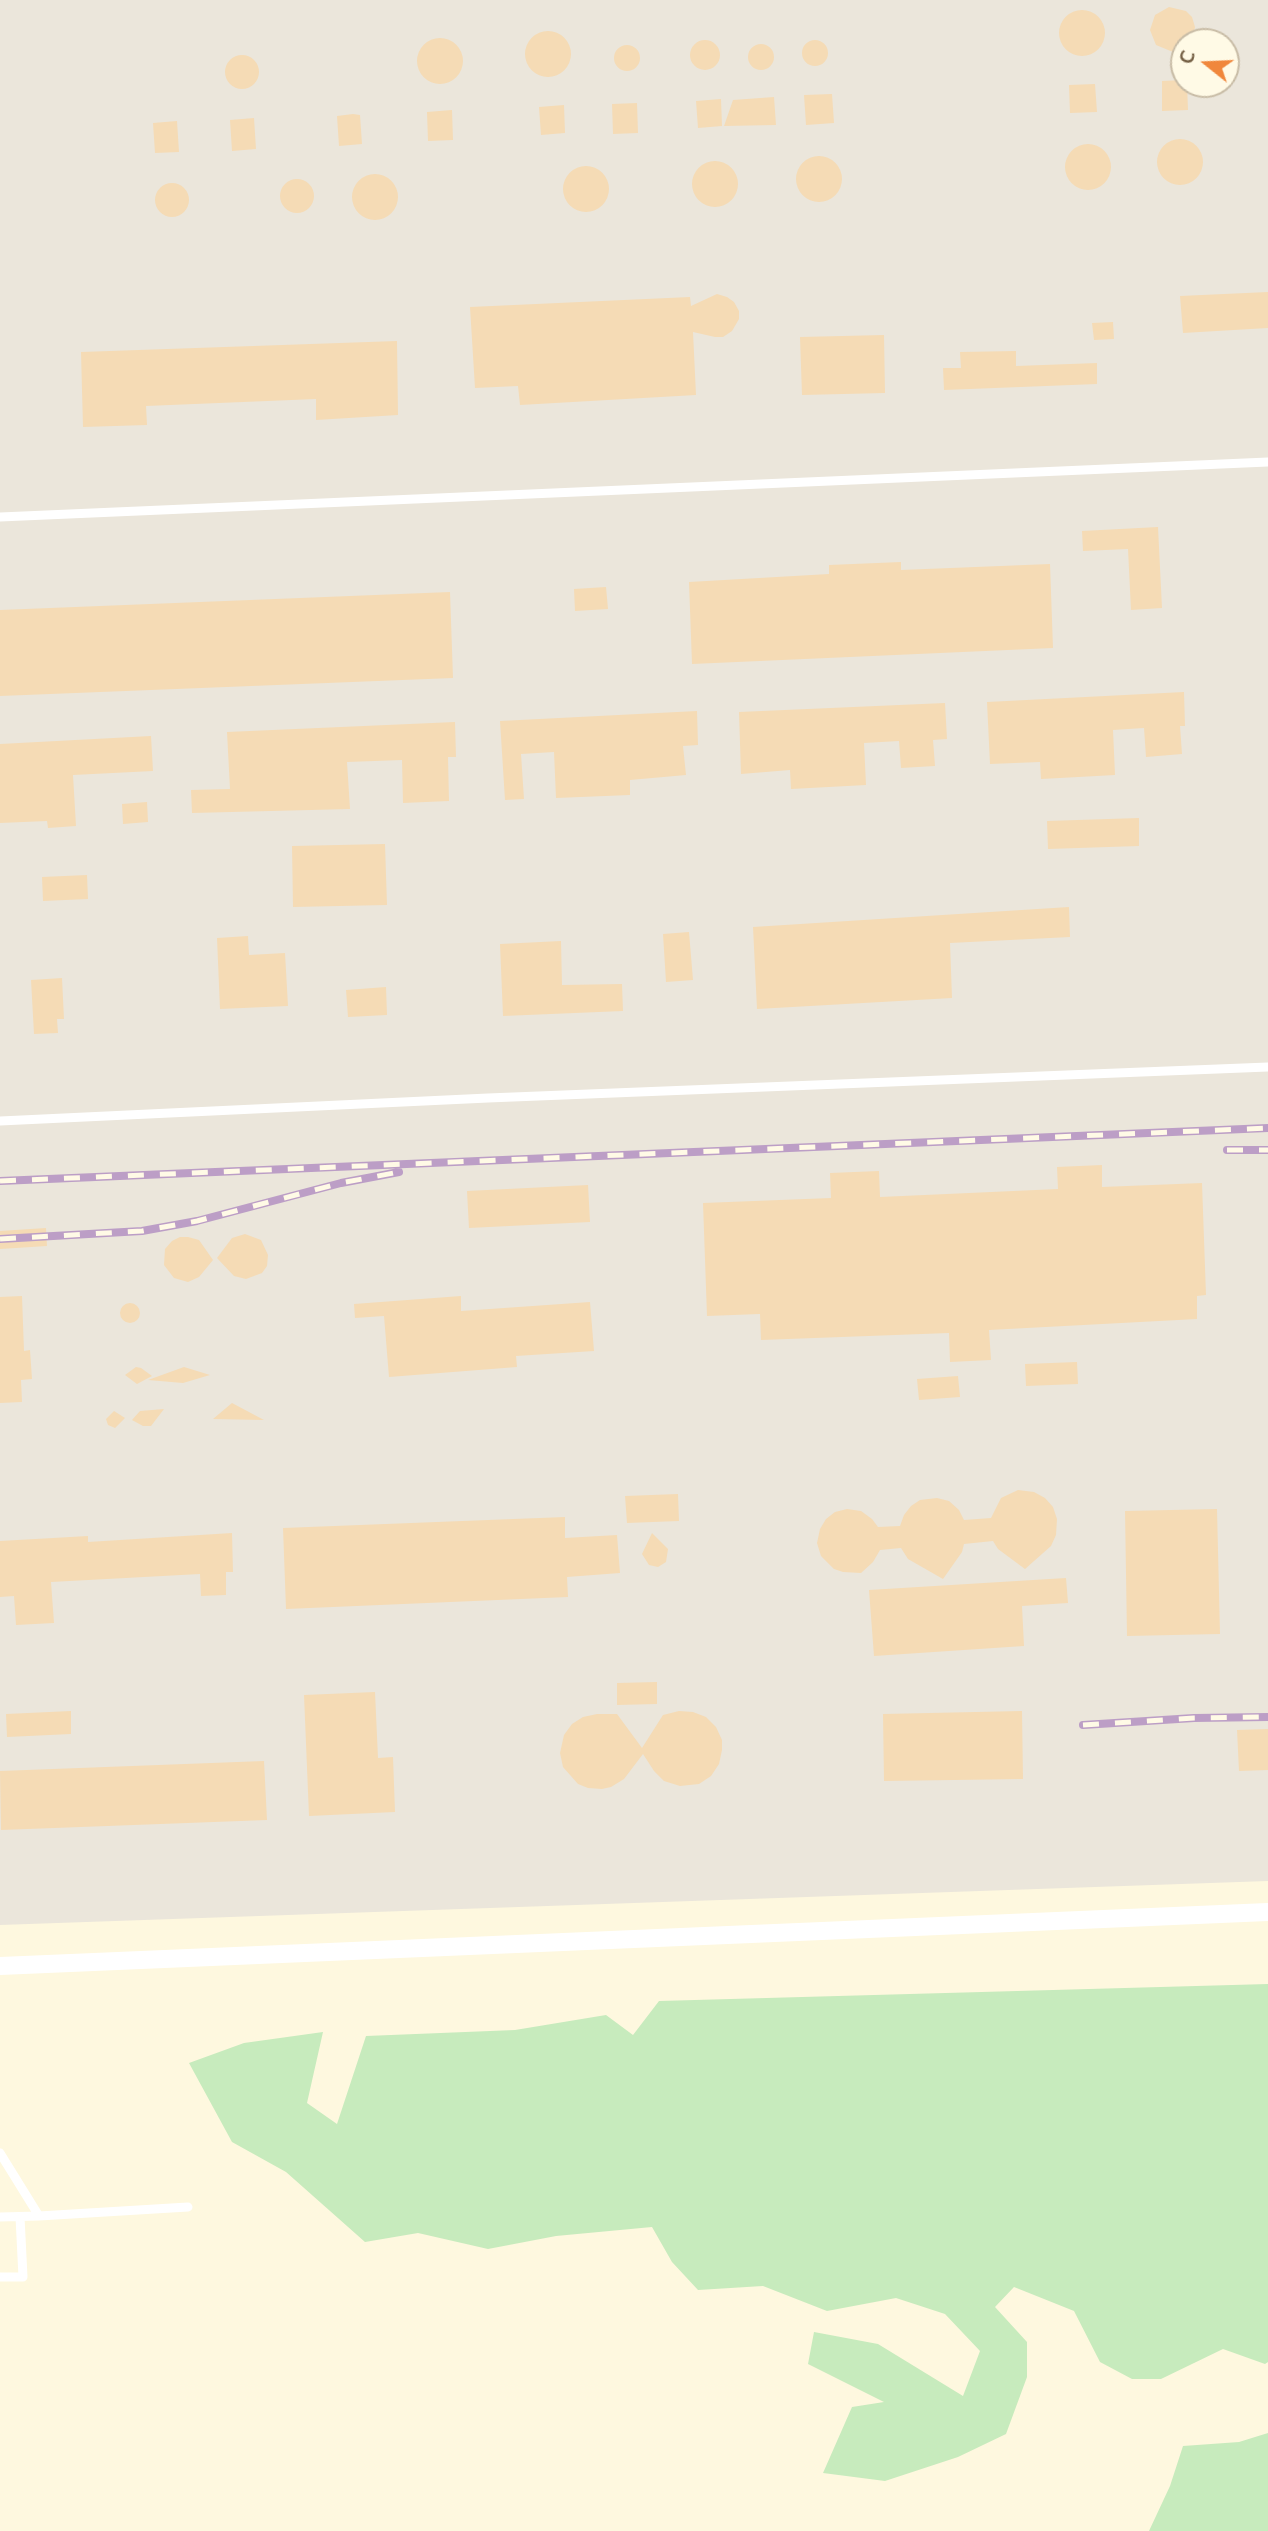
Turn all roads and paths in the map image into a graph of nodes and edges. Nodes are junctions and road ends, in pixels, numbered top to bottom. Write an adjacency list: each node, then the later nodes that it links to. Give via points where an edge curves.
1 (1268, 462): 2 (lane)
2 (0, 517)
3 (1268, 1067): 4 (lane)
4 (0, 1121)
5 (1268, 1912): 6 (street)
6 (0, 1966)
7 (0, 2153): 9 (lane)
8 (188, 2207): 9 (lane)
9 (39, 2216): 11 (lane)
10 (0, 2217): 11 (lane)
11 (20, 2217): 12 (lane, via 23,2277)
12 (0, 2277)

